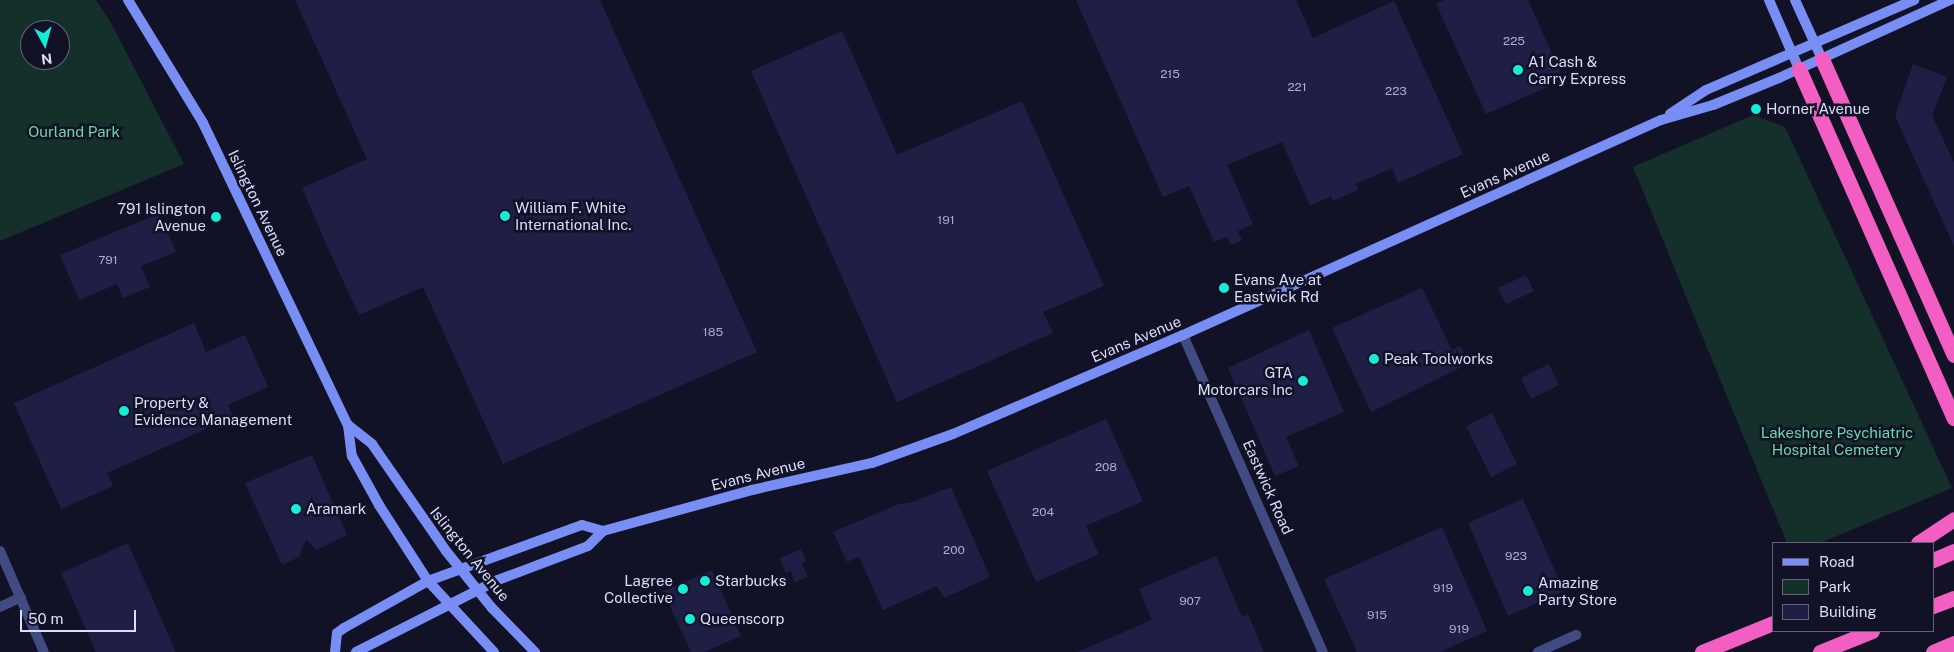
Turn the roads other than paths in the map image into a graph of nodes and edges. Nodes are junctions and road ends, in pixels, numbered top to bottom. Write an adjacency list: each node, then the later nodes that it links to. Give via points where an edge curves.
1 (128, 0): 14 (main road, Islington Avenue, via 203,123)
2 (1769, 0): 7 (main road)
3 (1795, 0): 6 (main road)
4 (1914, 0): 6 (main road, Evans Avenue)
5 (1950, 0): 8 (main road, Evans Avenue)
6 (1814, 42): 7 (main road, Evans Avenue); 8 (main road)
7 (1791, 52): 9 (main road); 10 (main road, Evans Avenue, via 1706,90)
8 (1822, 59): 9 (main road, Evans Avenue); 12 (highway)
9 (1799, 69): 10 (main road, Evans Avenue, via 1714,105); 13 (highway)
10 (1661, 120): 11 (main road, Evans Avenue)
11 (1183, 335): 16 (main road, Evans Avenue, via 953,434 872,463 752,490); 38 (street, Eastwick Road)
12 (1954, 355)
13 (1954, 418)
14 (348, 425): 21 (main road, Islington Avenue, via 372,444 418,514); 22 (main road, Islington Avenue, via 352,456)
15 (1954, 519): 17 (highway)
16 (603, 531): 21 (main road, Evans Avenue, via 582,525); 23 (main road, Evans Avenue, via 588,546 543,560)
17 (1920, 542)
18 (0, 551): 24 (street)
19 (1954, 551): 20 (highway)
20 (1934, 560)
21 (459, 568): 22 (main road, Evans Avenue); 23 (main road, Islington Avenue)
22 (428, 581): 26 (main road, Islington Avenue); 34 (main road, Evans Avenue, via 337,633)
23 (477, 590): 26 (main road, Evans Avenue); 37 (main road, Islington Avenue)
24 (21, 597): 27 (street); 33 (street)
25 (1954, 598): 28 (highway)
26 (449, 604): 35 (main road, Evans Avenue); 36 (main road, Islington Avenue)
27 (0, 606)
28 (1934, 606)
29 (1772, 622): 40 (highway)
30 (1870, 632): 41 (highway)
31 (1576, 635): 39 (street)
32 (1954, 643): 42 (highway)
33 (44, 652)
34 (335, 652)
35 (356, 652)
36 (494, 652)
37 (536, 652)
38 (1323, 652)
39 (1538, 652)
40 (1702, 652)
41 (1820, 652)
42 (1933, 652)

